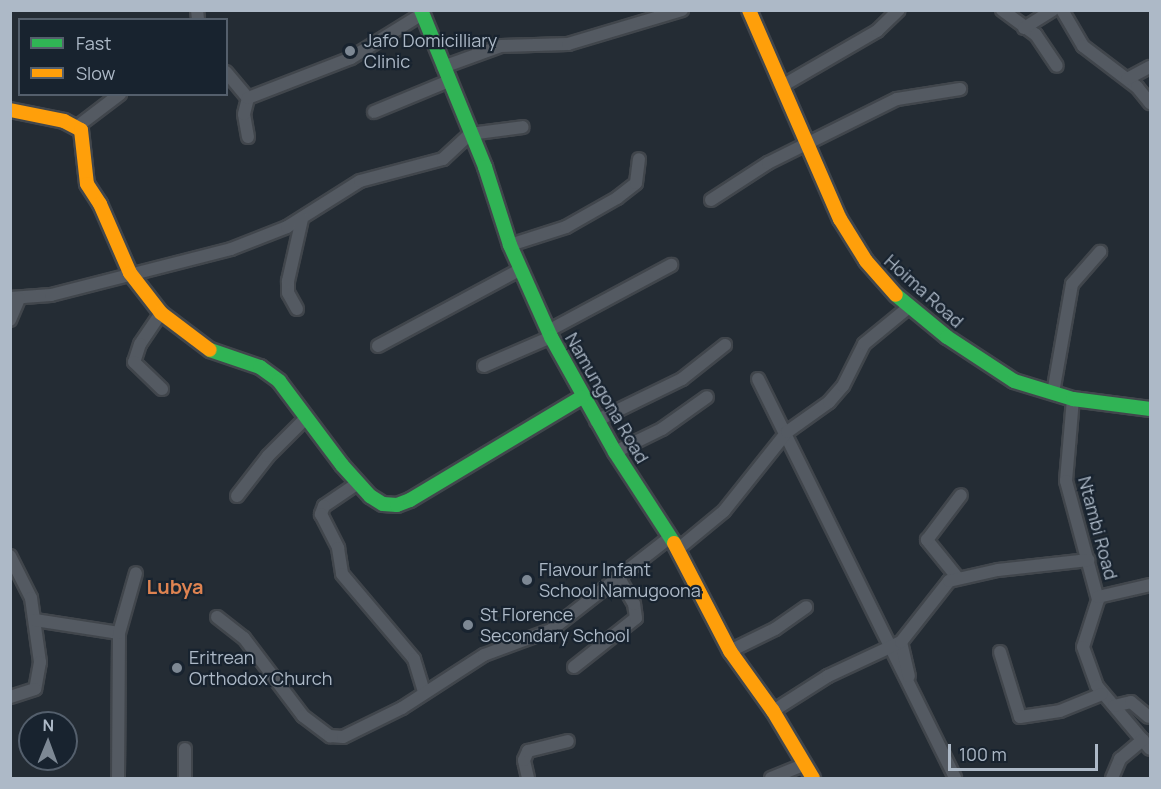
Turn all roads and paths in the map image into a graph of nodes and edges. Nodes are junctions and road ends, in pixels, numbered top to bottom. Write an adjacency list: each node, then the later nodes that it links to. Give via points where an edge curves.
1 (682, 10): 10 (street, via 568,44 501,46)
2 (749, 10): 15 (street, Hoima Road)
3 (899, 10): 15 (street, via 876,31)
4 (1002, 10): 8 (street)
5 (1053, 10): 8 (street)
6 (1062, 10): 13 (street, via 1083,46)
7 (423, 12): 10 (street, Namungona Road); 18 (street, via 351,58)
8 (1024, 28): 9 (street, via 1036,35)
9 (1057, 66)
10 (443, 67): 14 (street, Namungona Road)
11 (1150, 67): 13 (street)
12 (228, 74): 18 (street)
13 (1127, 79): 19 (street)
14 (449, 81): 21 (street); 24 (street, Namungona Road)
15 (782, 86): 26 (street, Hoima Road)
16 (960, 89): 26 (street, via 897,99)
17 (117, 96): 22 (street)
18 (248, 98): 25 (street, via 244,114)
19 (1150, 103)
20 (10, 110): 22 (street)
21 (375, 112)
22 (78, 126): 34 (street, via 84,141 87,184 100,204)
23 (523, 127): 24 (street)
24 (470, 134): 29 (street, via 443,159 360,181); 30 (street, Namungona Road, via 501,209)
25 (248, 137)
26 (804, 144): 28 (street); 36 (street, Hoima Road, via 852,241)
27 (639, 159): 30 (street, via 636,183 617,198 566,227)
28 (711, 200)
29 (302, 219): 34 (street, via 231,249); 37 (street, via 288,281 288,293)
30 (510, 245): 33 (street, Namungona Road)
31 (1100, 252): 46 (street, via 1072,284)
32 (671, 265): 40 (street)
33 (521, 269): 40 (street, Namungona Road); 42 (street)
34 (130, 273): 35 (street, via 62,293); 38 (street)
35 (14, 299): 39 (street)
36 (909, 307): 46 (street, Hoima Road, via 986,365 1014,381); 58 (street, via 864,344 843,386 829,402 787,432 724,511)
37 (297, 309)
38 (162, 313): 45 (street, via 140,344 134,362); 51 (street, via 213,352 268,372)
39 (10, 320)
40 (549, 334): 43 (street); 47 (street, Namungona Road)
41 (725, 345): 52 (street, via 682,379)
42 (378, 346)
43 (484, 366)
44 (758, 379): 90 (street)
45 (162, 389)
46 (1053, 393): 49 (street, Hoima Road)
47 (582, 397): 52 (street, Namungona Road); 54 (street, via 397,505 383,504)
48 (707, 397): 53 (street, via 662,429)
49 (1073, 399): 50 (street, Hoima Road); 60 (street, Ntambi Road, via 1066,481)
50 (1150, 409)
51 (306, 418): 54 (street); 56 (street)
52 (597, 421): 53 (street, Namungona Road)
53 (615, 452): 57 (street, Namungona Road)
54 (358, 483): 75 (street, via 324,506 321,513 338,548 342,574 414,659)
55 (961, 495): 62 (street, via 927,540)
56 (237, 496)
57 (669, 538): 58 (street, Namungona Road); 63 (street)
58 (677, 550): 71 (street, Namungona Road)
59 (10, 556): 68 (street, via 31,598)
60 (1088, 560): 62 (street); 65 (street, Ntambi Road)
61 (136, 573): 69 (street)
62 (957, 577): 70 (street, via 939,589)
63 (620, 580): 73 (street, via 634,604 636,618); 75 (street, via 551,630 484,655)
64 (1150, 585): 65 (street)
65 (1098, 597): 76 (street, Ntambi Road, via 1083,647)
66 (806, 607): 71 (street, via 775,629)
67 (217, 617): 75 (street, via 244,638 303,716 330,736 343,737 374,724)
68 (35, 620): 69 (street); 77 (street, via 40,663 36,686 31,692)
69 (119, 633): 85 (street)
70 (901, 642): 74 (street); 79 (street, via 828,676)
71 (730, 651): 79 (street, Namungona Road)
72 (1000, 652): 76 (street, via 1020,717 1060,711)
73 (574, 668)
74 (911, 683)
75 (424, 692)
76 (1102, 694): 78 (street, Ntambi Road)
77 (10, 697)
78 (1114, 706): 80 (street, via 1131,702); 82 (street, Ntambi Road)
79 (773, 711): 84 (street, Namungona Road)
80 (1149, 717)
81 (568, 741): 87 (street, via 528,751 524,760)
82 (1147, 745): 91 (street, via 1120,759)
83 (184, 749): 86 (street)
84 (805, 764): 88 (street); 89 (street, Namungona Road)
85 (118, 778)
86 (184, 778)
87 (528, 778)
88 (771, 778)
89 (813, 778)
90 (955, 778)
91 (1113, 778)

